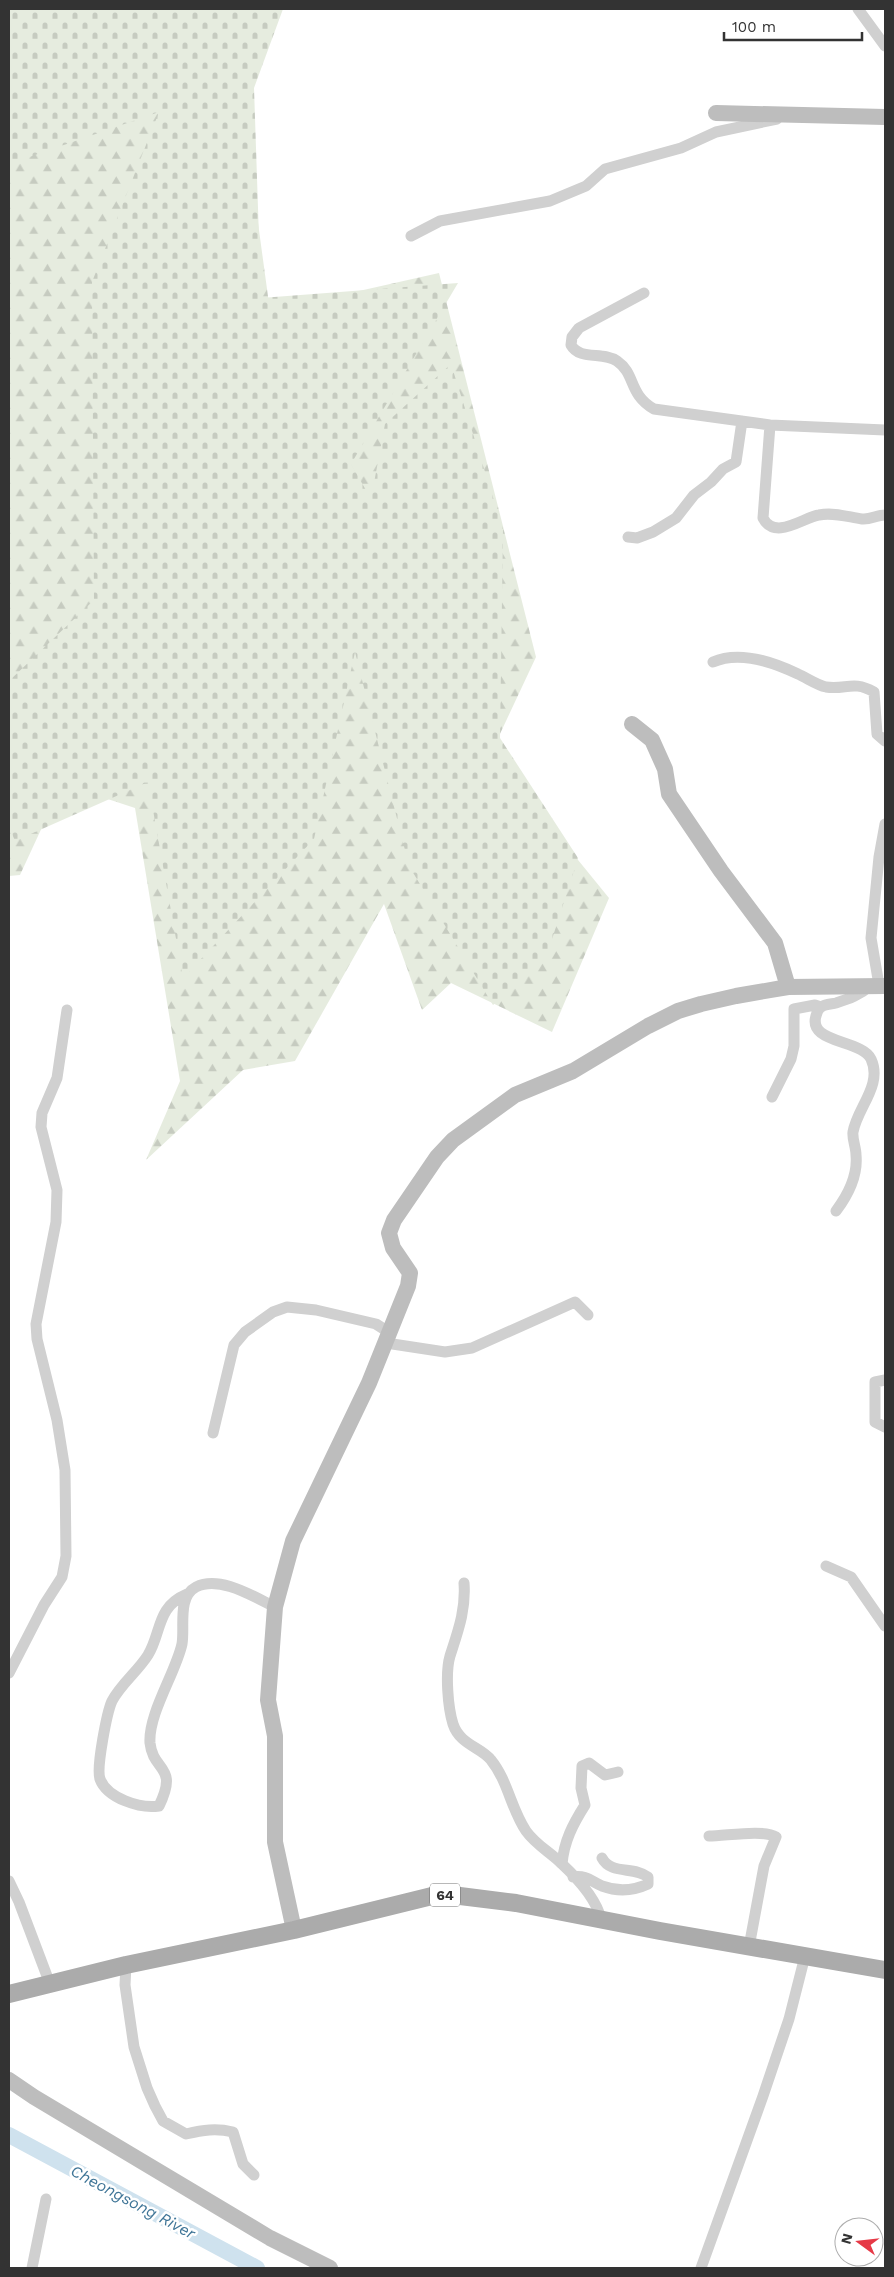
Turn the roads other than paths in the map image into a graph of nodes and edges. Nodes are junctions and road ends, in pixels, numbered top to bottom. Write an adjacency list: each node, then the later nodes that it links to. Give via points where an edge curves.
1 (858, 9): 2 (street)
2 (885, 46)
3 (716, 113): 4 (street)
4 (799, 114): 5 (street); 6 (street, via 716,132 681,148 605,168 586,186 550,201 440,220)
5 (885, 117)
6 (411, 236)
7 (644, 293): 8 (street, via 580,328 572,337 574,350 615,359 626,371 642,402 654,408)
8 (742, 421): 9 (street); 12 (street, via 736,462 723,468 694,495 676,518 653,532 637,538)
9 (770, 425): 10 (street); 11 (street, via 764,484 765,521 788,528 820,514 864,519)
10 (885, 430)
11 (885, 515)
12 (628, 537)
13 (713, 662): 15 (street, via 724,657 740,657 777,664 824,686 864,687 874,692 877,734)
14 (632, 724): 18 (street, via 652,740 665,769 669,794 774,943)
15 (885, 741)
16 (885, 824): 17 (street, via 871,938)
17 (880, 983): 18 (street); 19 (street, via 855,996)
18 (788, 987): 24 (street, via 678,1011 573,1071 515,1095 453,1140 408,1197 389,1232 393,1248 410,1273)
19 (820, 1007): 21 (street, via 794,1009 791,1059); 22 (street, via 816,1026 821,1033 832,1040 856,1046 867,1054 873,1066 872,1089 853,1131 857,1159 852,1185)
20 (67, 1010): 33 (street, via 57,1078 42,1112 41,1127 57,1190 56,1222 36,1324 65,1470 66,1556 62,1578 44,1605)
21 (772, 1097)
22 (836, 1211)
23 (588, 1315): 24 (street, via 575,1302 570,1303 472,1348 445,1352)
24 (388, 1338): 27 (street, via 376,1324 326,1312 287,1307 273,1312 245,1332 234,1345); 31 (street, via 293,1541)
25 (885, 1380): 26 (street, via 875,1382 875,1422)
26 (885, 1427)
27 (213, 1433)
28 (826, 1566): 32 (street, via 851,1577)
29 (464, 1583): 37 (street, via 465,1607 447,1676 453,1725 472,1748 490,1758 526,1831)
30 (188, 1594): 30 (street, via 182,1644 161,1698 150,1742 165,1771 167,1786 159,1806 148,1808 110,1793 103,1786 99,1777 106,1718 113,1700 148,1654 160,1620 178,1598); 31 (street, via 196,1587 221,1584)
31 (275, 1607): 41 (street, via 268,1700 275,1736 275,1842)
32 (885, 1626)
33 (9, 1673)
34 (618, 1772): 37 (street, via 605,1775 589,1763 582,1766 581,1788 585,1805 564,1846)
35 (709, 1836): 42 (street, via 753,1833 776,1837 764,1866)
36 (602, 1858): 38 (street, via 611,1867 640,1871 648,1877 648,1884 629,1890 614,1890 583,1876)
37 (562, 1864): 38 (street)
38 (573, 1877): 40 (street, via 593,1899)
39 (9, 1881): 46 (street)
40 (601, 1919): 41 (main road, 64, via 452,1895 432,1896); 42 (main road, 64)
41 (294, 1930): 44 (main road, 64)
42 (749, 1947): 43 (main road, 64)
43 (805, 1956): 45 (main road, 64); 53 (street, via 789,2019)
44 (126, 1965): 46 (main road, 64); 49 (street, via 124,1985 134,2046 163,2121 186,2134 204,2129 234,2132 243,2164)
45 (885, 1970)
46 (50, 1984): 47 (main road, 64)
47 (9, 1994)
48 (9, 2080): 52 (street, via 270,2238)
49 (254, 2175)
50 (46, 2199): 51 (street)
51 (32, 2268)
52 (330, 2268)
53 (701, 2268)

